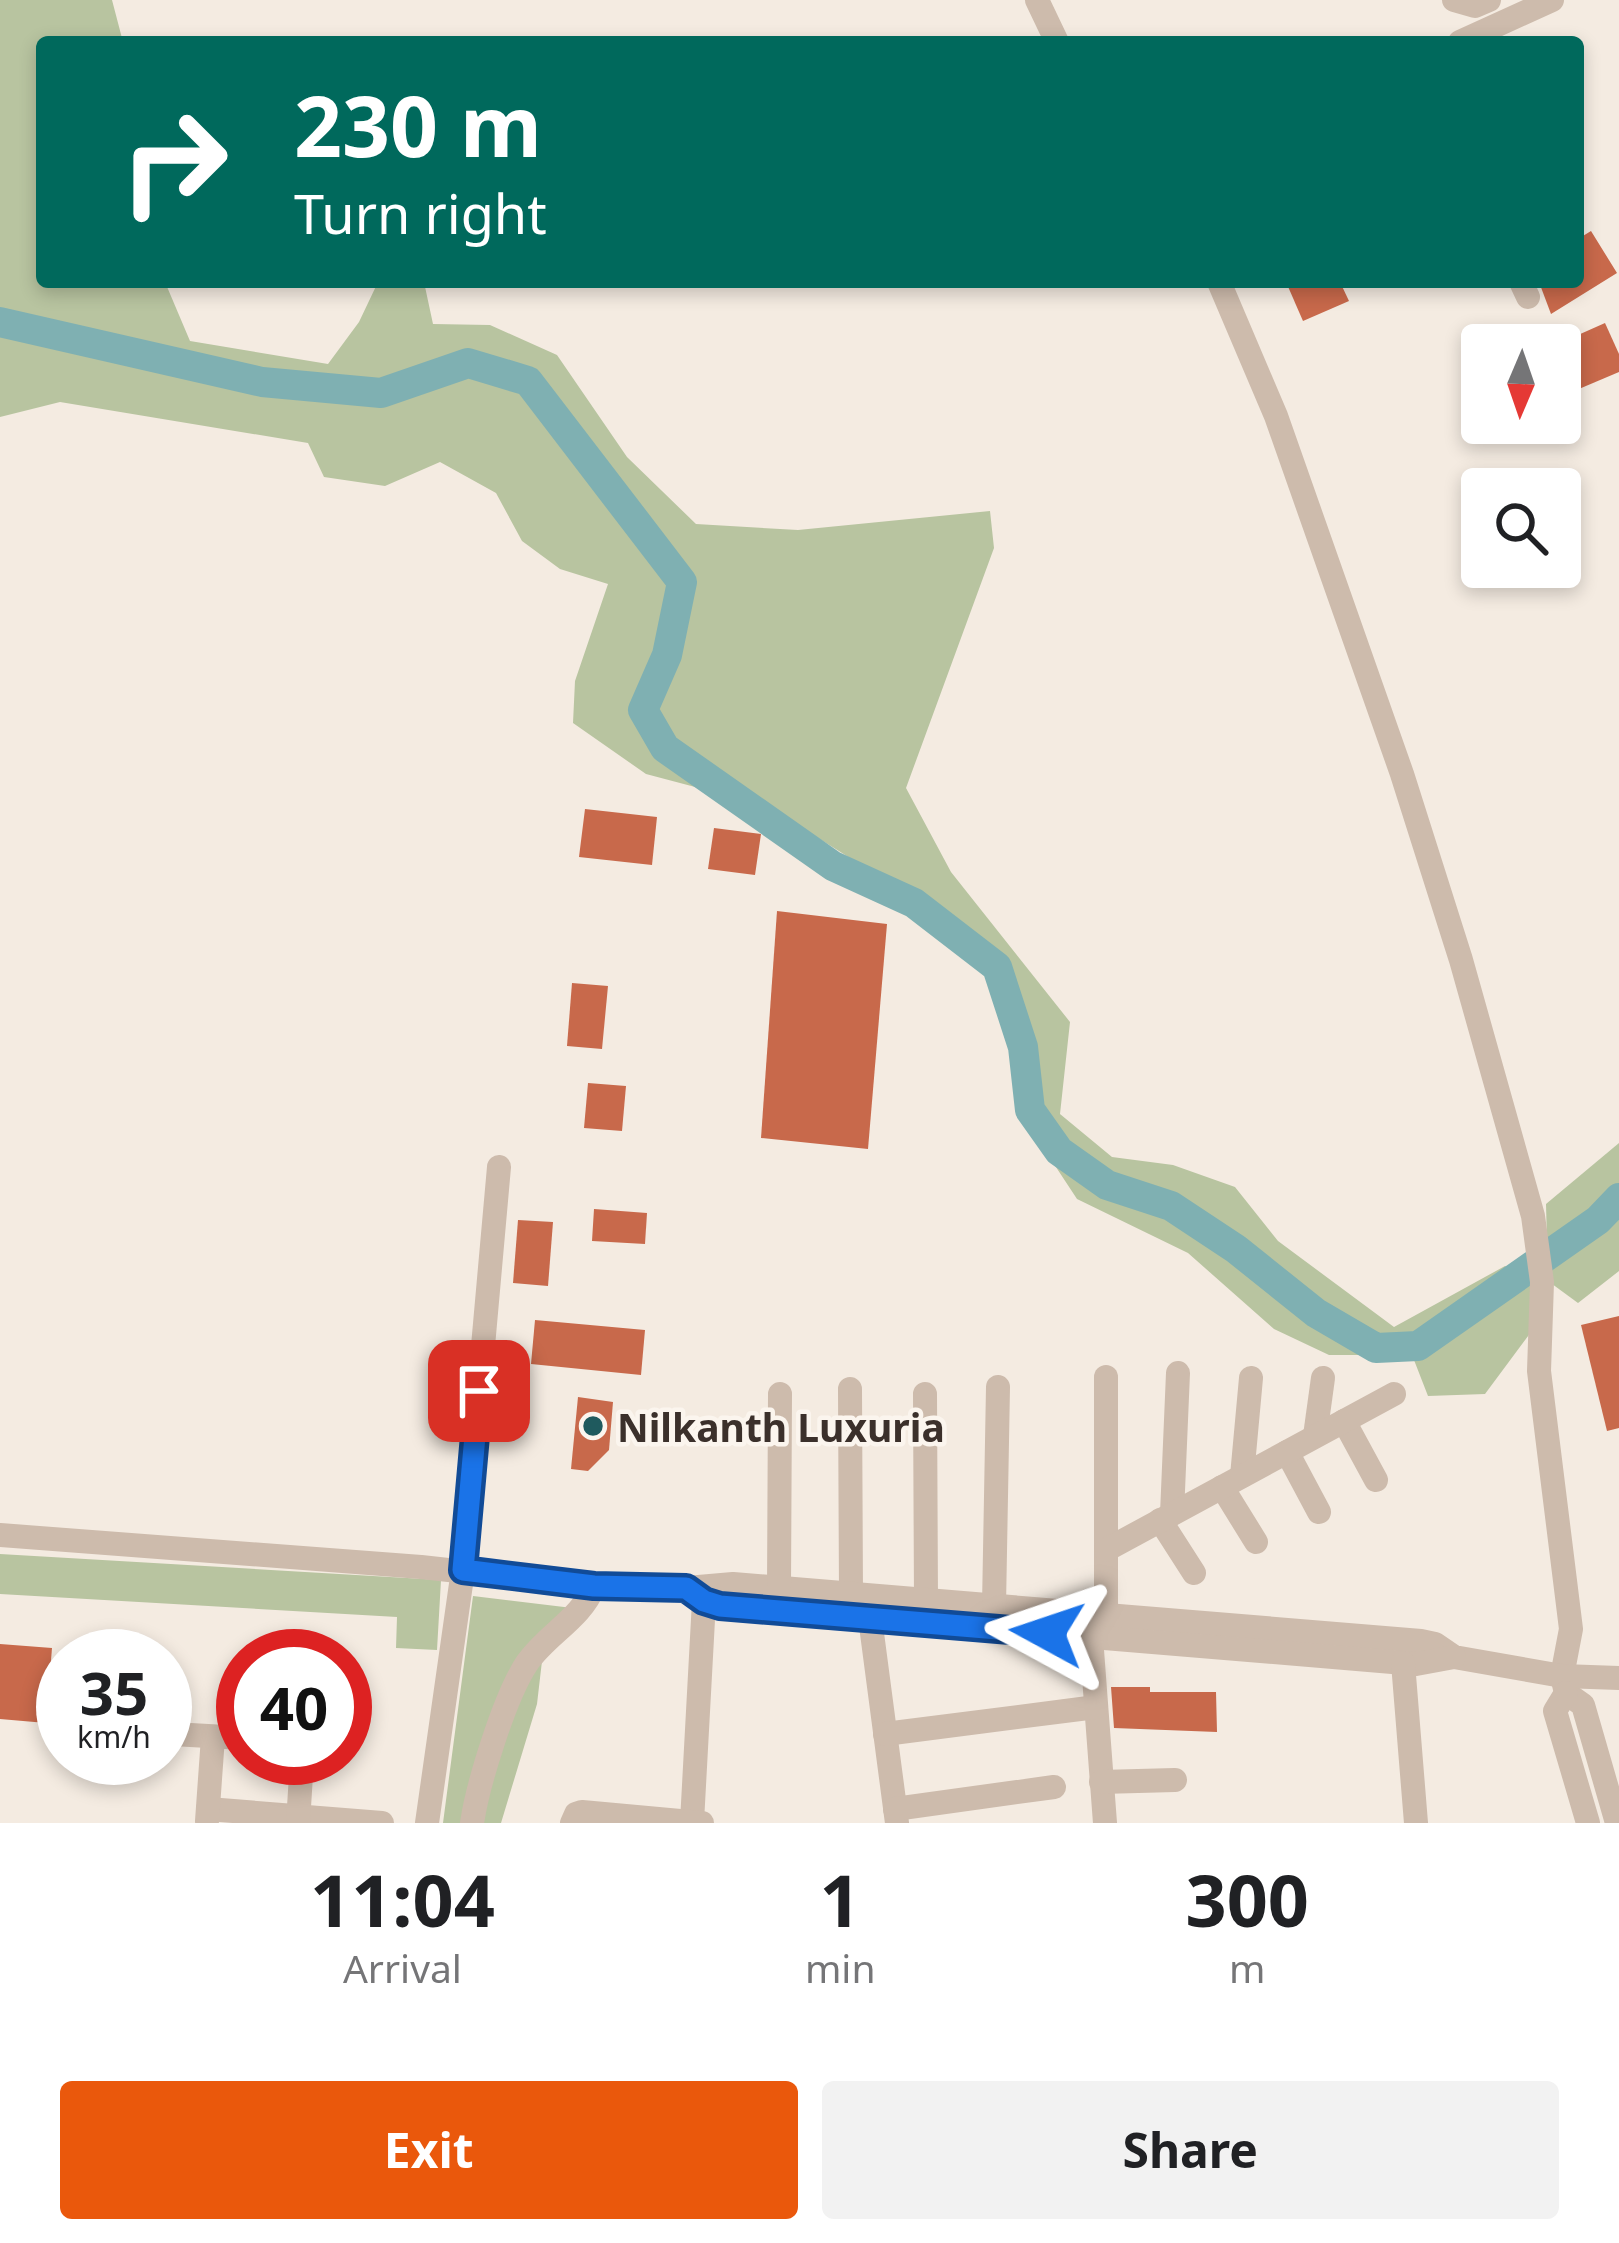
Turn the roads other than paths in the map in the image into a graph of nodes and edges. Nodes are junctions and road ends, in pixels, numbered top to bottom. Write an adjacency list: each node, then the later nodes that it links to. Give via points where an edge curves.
1 (1037, 0): 5 (street)
2 (1454, 0): 3 (street)
3 (1489, 0)
4 (1552, 0): 6 (street)
5 (1054, 36)
6 (1473, 36)
7 (1221, 288): 42 (street, via 1292,459 1402,774 1538,1240 1539,1372 1571,1629)
8 (500, 1167): 28 (street)
9 (1178, 1372): 24 (street)
10 (1106, 1377): 27 (street)
11 (1251, 1378): 22 (street)
12 (1323, 1378): 19 (street)
13 (998, 1387): 35 (street)
14 (850, 1389): 33 (street)
15 (780, 1394): 31 (street)
16 (925, 1394): 34 (street)
17 (1394, 1394): 18 (street)
18 (1344, 1420): 19 (street); 21 (street)
19 (1315, 1436): 20 (street)
20 (1286, 1452): 22 (street); 23 (street)
21 (1376, 1480)
22 (1232, 1481): 24 (street); 26 (street)
23 (1319, 1512)
24 (1166, 1517): 27 (street); 29 (street)
25 (0, 1535): 28 (street)
26 (1256, 1542)
27 (1106, 1550): 36 (street)
28 (463, 1570): 30 (street); 57 (street)
29 (1194, 1573)
30 (594, 1586): 32 (street); 58 (street, via 515,1684)
31 (779, 1588): 32 (street, via 733,1584); 33 (street)
32 (695, 1594): 37 (street); 55 (street)
33 (850, 1594): 34 (street)
34 (926, 1600): 35 (street)
35 (994, 1606): 36 (street)
36 (1106, 1615): 39 (street, via 1421,1641)
37 (869, 1618): 38 (street); 44 (street)
38 (1091, 1637): 40 (street); 43 (street)
39 (1454, 1657): 40 (street); 42 (street)
40 (1403, 1664): 62 (street)
41 (1619, 1678): 42 (street)
42 (1564, 1685): 63 (street, via 1555,1711); 64 (street, via 1583,1706)
43 (1096, 1706): 44 (street); 49 (street)
44 (885, 1734): 53 (street)
45 (192, 1735): 46 (street)
46 (213, 1737): 47 (street); 52 (street)
47 (216, 1737)
48 (1174, 1780): 49 (street)
49 (1101, 1782): 61 (street)
50 (300, 1785): 54 (street)
51 (1054, 1787): 53 (street)
52 (207, 1816): 54 (street)
53 (896, 1816)
54 (298, 1820): 56 (street)
55 (692, 1822): 59 (street, via 583,1812); 60 (street)
56 (382, 1823)
57 (427, 1823)
58 (472, 1823)
59 (572, 1823)
60 (702, 1823)
61 (1105, 1823)
62 (1416, 1823)
63 (1588, 1823)
64 (1617, 1823)

